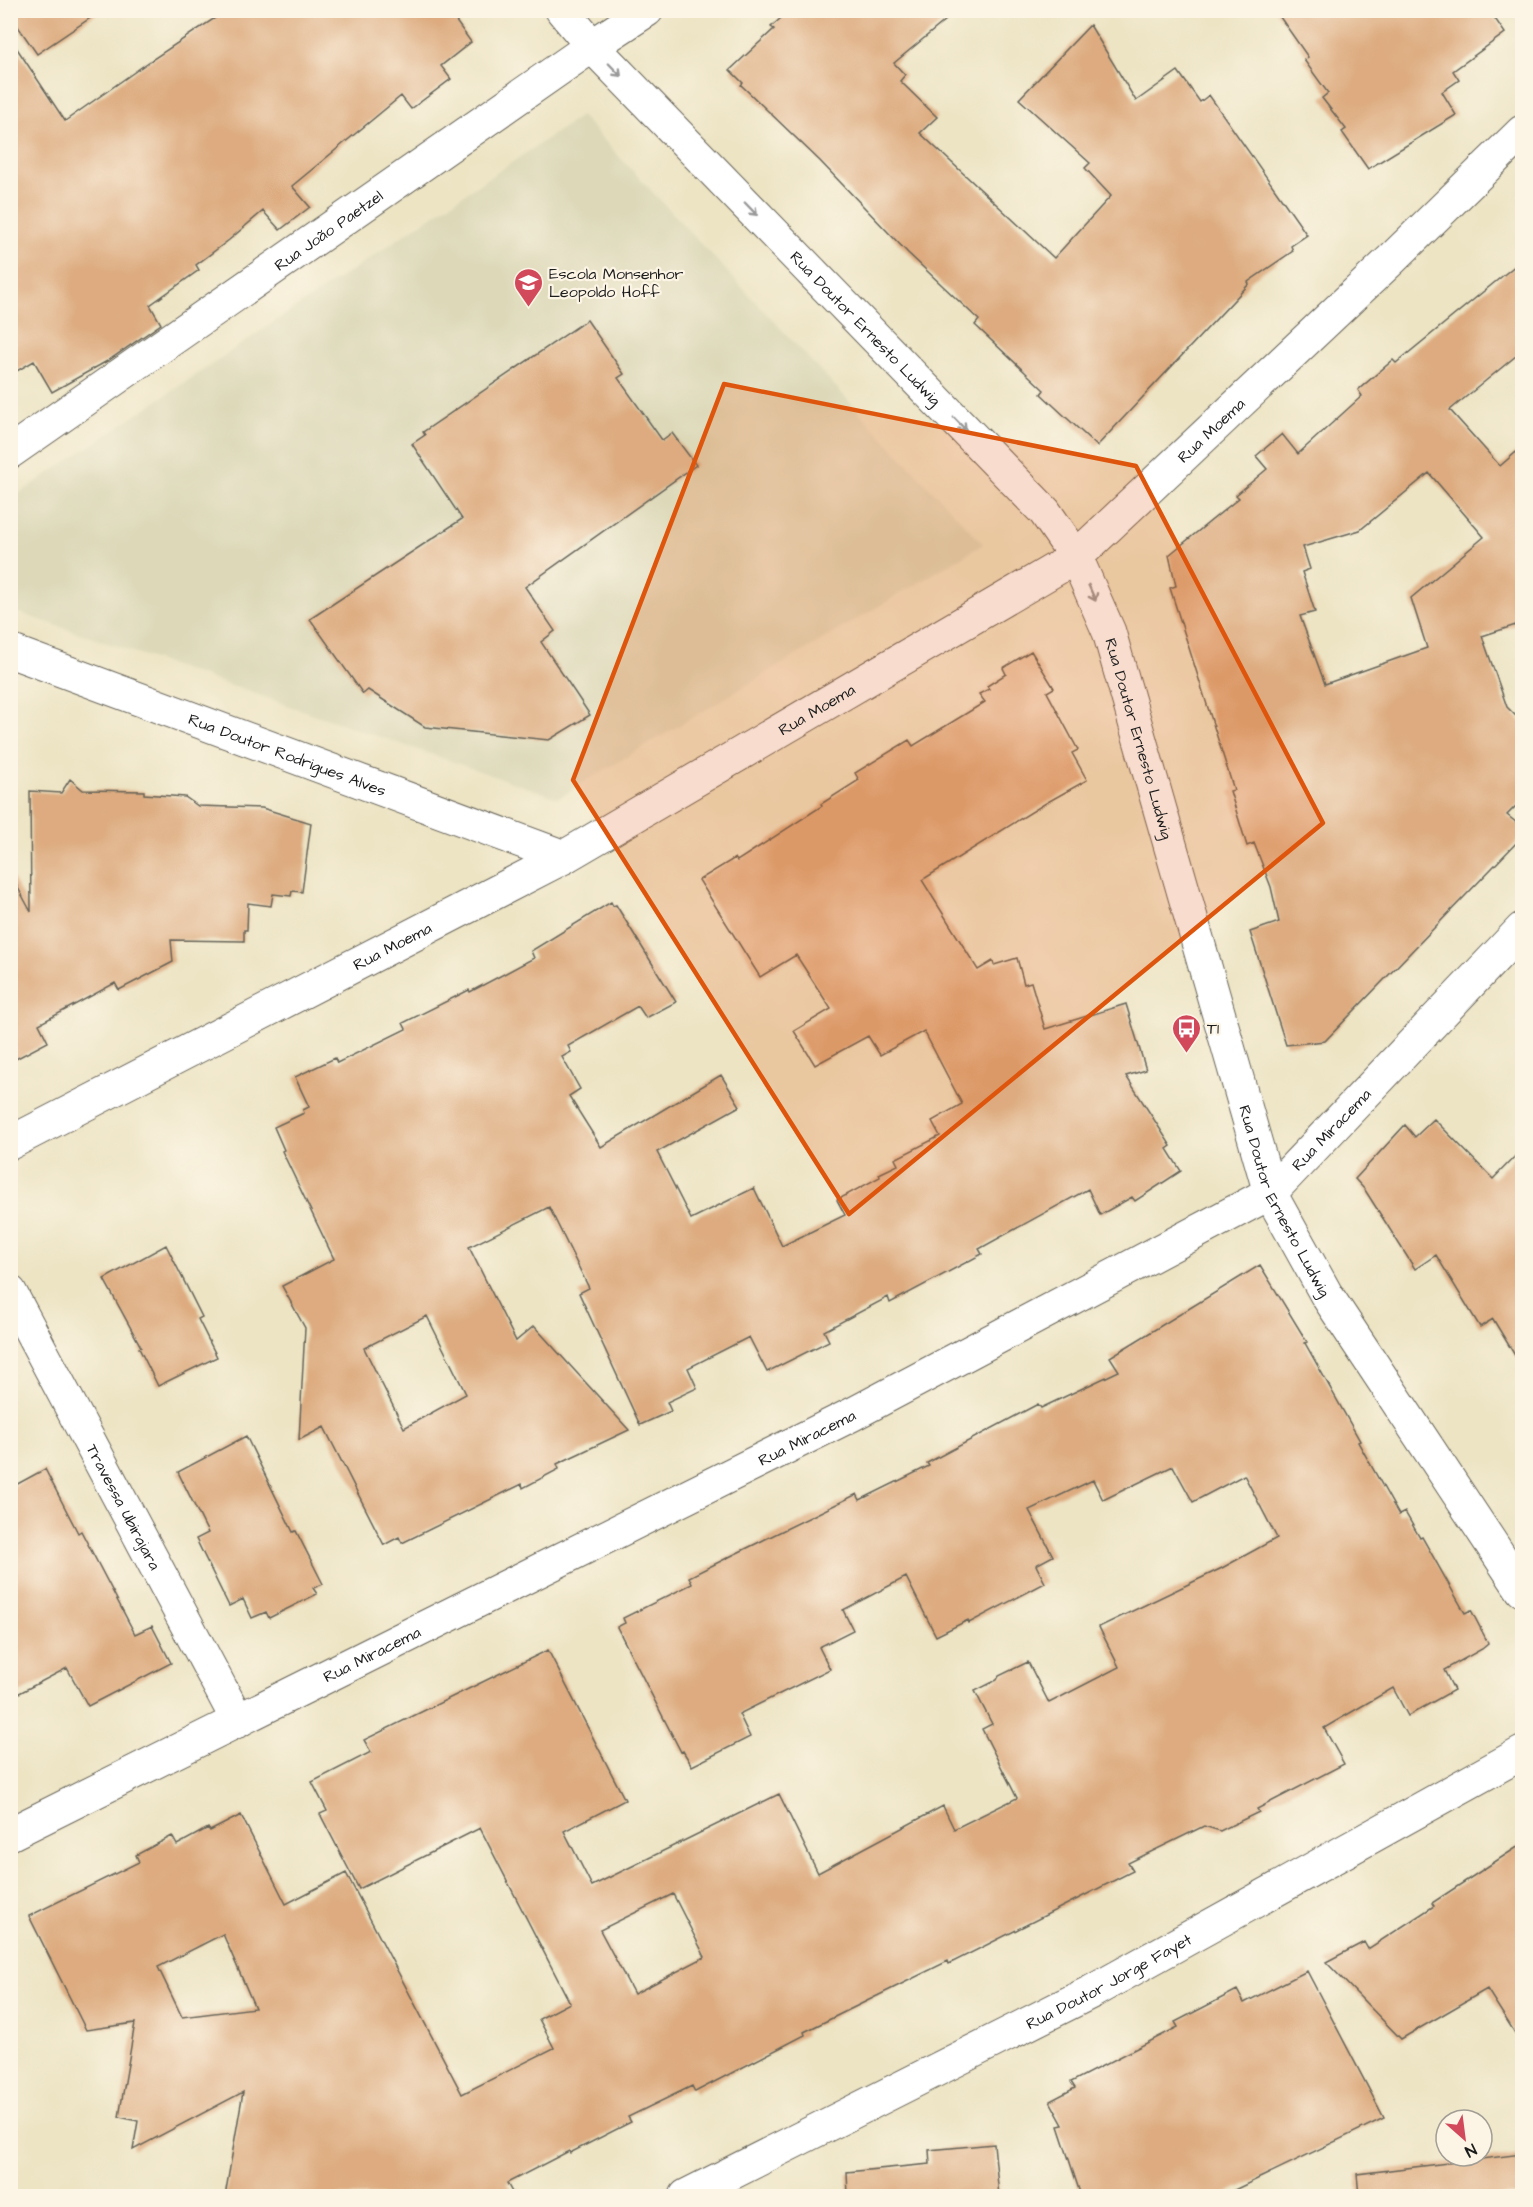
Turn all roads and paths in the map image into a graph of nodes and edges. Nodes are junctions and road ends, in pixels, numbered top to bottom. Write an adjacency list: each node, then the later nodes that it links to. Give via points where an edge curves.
1 (562, 10): 3 (street, Rua Doutor Ernesto Ludwig)
2 (647, 10): 3 (street, Rua João Paetzel)
3 (592, 46): 5 (street, Rua João Paetzel); 6 (street, Rua Doutor Ernesto Ludwig, one-way to 6, via 1045,512)
4 (1522, 132): 6 (street, Rua Moema)
5 (10, 452)
6 (1076, 557): 8 (street, Rua Moema); 11 (street, Rua Doutor Ernesto Ludwig, one-way to 11, via 1109,632)
7 (10, 651): 8 (street, Rua Doutor Rodrigues Alves)
8 (564, 857): 10 (street, Rua Moema)
9 (1522, 928): 11 (street, Rua Miracema)
10 (10, 1143)
11 (1270, 1193): 13 (street, Rua Doutor Ernesto Ludwig, via 1326,1294); 14 (street, Rua Miracema, via 853,1414)
12 (10, 1292): 14 (street, Travessa Ubirajara)
13 (1522, 1590)
14 (238, 1721): 16 (street, Rua Miracema)
15 (1522, 1753): 17 (street, Rua Doutor Jorge Fayet, via 1093,1991)
16 (10, 1834)
17 (686, 2196)

